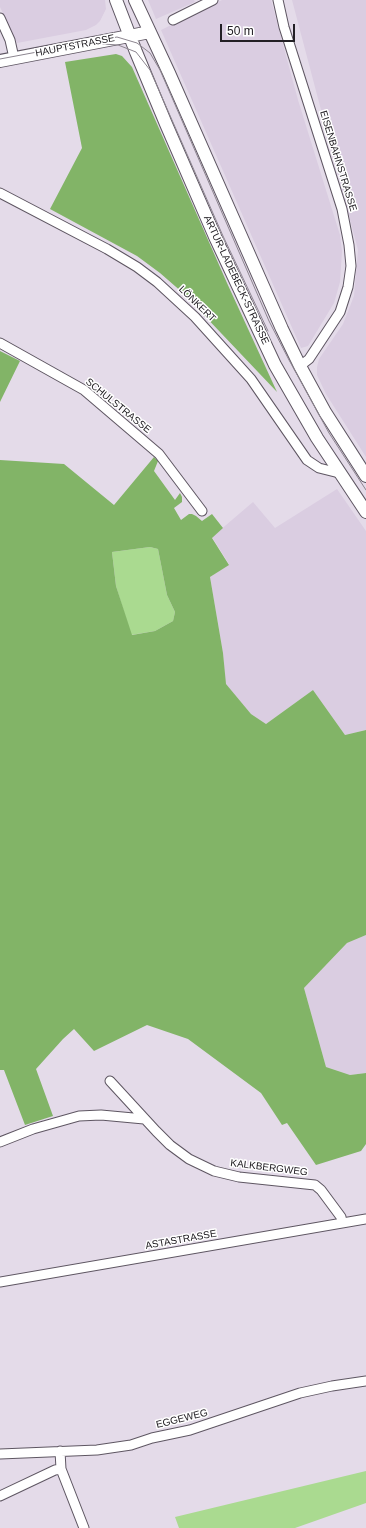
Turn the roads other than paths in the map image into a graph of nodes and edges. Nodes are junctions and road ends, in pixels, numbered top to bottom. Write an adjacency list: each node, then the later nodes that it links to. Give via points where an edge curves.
1 (116, 0): 8 (street, ARTUR-LADEBECK-STRASSE)
2 (135, 0): 7 (street, ARTUR-LADEBECK-STRASSE)
3 (214, 0): 6 (street)
4 (278, 0): 13 (street, EISENBAHNSTRASSE, via 284,27 342,209 349,245 348,287 343,304 309,359)
5 (0, 18): 9 (street, via 10,40)
6 (173, 20)
7 (150, 32): 8 (street, HAUPTSTRASSE); 13 (street, ARTUR-LADEBECK-STRASSE)
8 (130, 36): 9 (street, HAUPTSTRASSE); 14 (street, ARTUR-LADEBECK-STRASSE, via 169,131 256,326 275,365)
9 (14, 58): 10 (street, HAUPTSTRASSE)
10 (0, 61)
11 (0, 193): 14 (street, LÖNKERT, via 107,248 157,282 182,303 237,363 264,396 307,460 319,468)
12 (0, 343): 16 (street, SCHULSTRASSE, via 84,390 159,454)
13 (300, 366): 15 (street, ARTUR-LADEBECK-STRASSE, via 325,412)
14 (339, 473): 17 (street, ARTUR-LADEBECK-STRASSE)
15 (366, 476)
16 (202, 511)
17 (366, 512)
18 (110, 1081): 19 (street, KALKBERGWEG)
19 (144, 1119): 20 (street, via 101,1115 79,1116 33,1129); 22 (street, KALKBERGWEG, via 170,1145 189,1159 214,1171 239,1177 315,1185 322,1190 341,1217)
20 (0, 1142)
21 (366, 1219): 22 (street, ASTASTRASSE)
22 (342, 1223): 23 (street, ASTASTRASSE)
23 (0, 1282)
24 (366, 1381): 25 (street, EGGEWEG, via 300,1393 204,1425 132,1444 102,1450)
25 (60, 1451): 26 (street, EGGEWEG); 27 (street)
26 (0, 1454)
27 (61, 1468): 28 (street); 29 (street)
28 (0, 1496)
29 (84, 1528)

